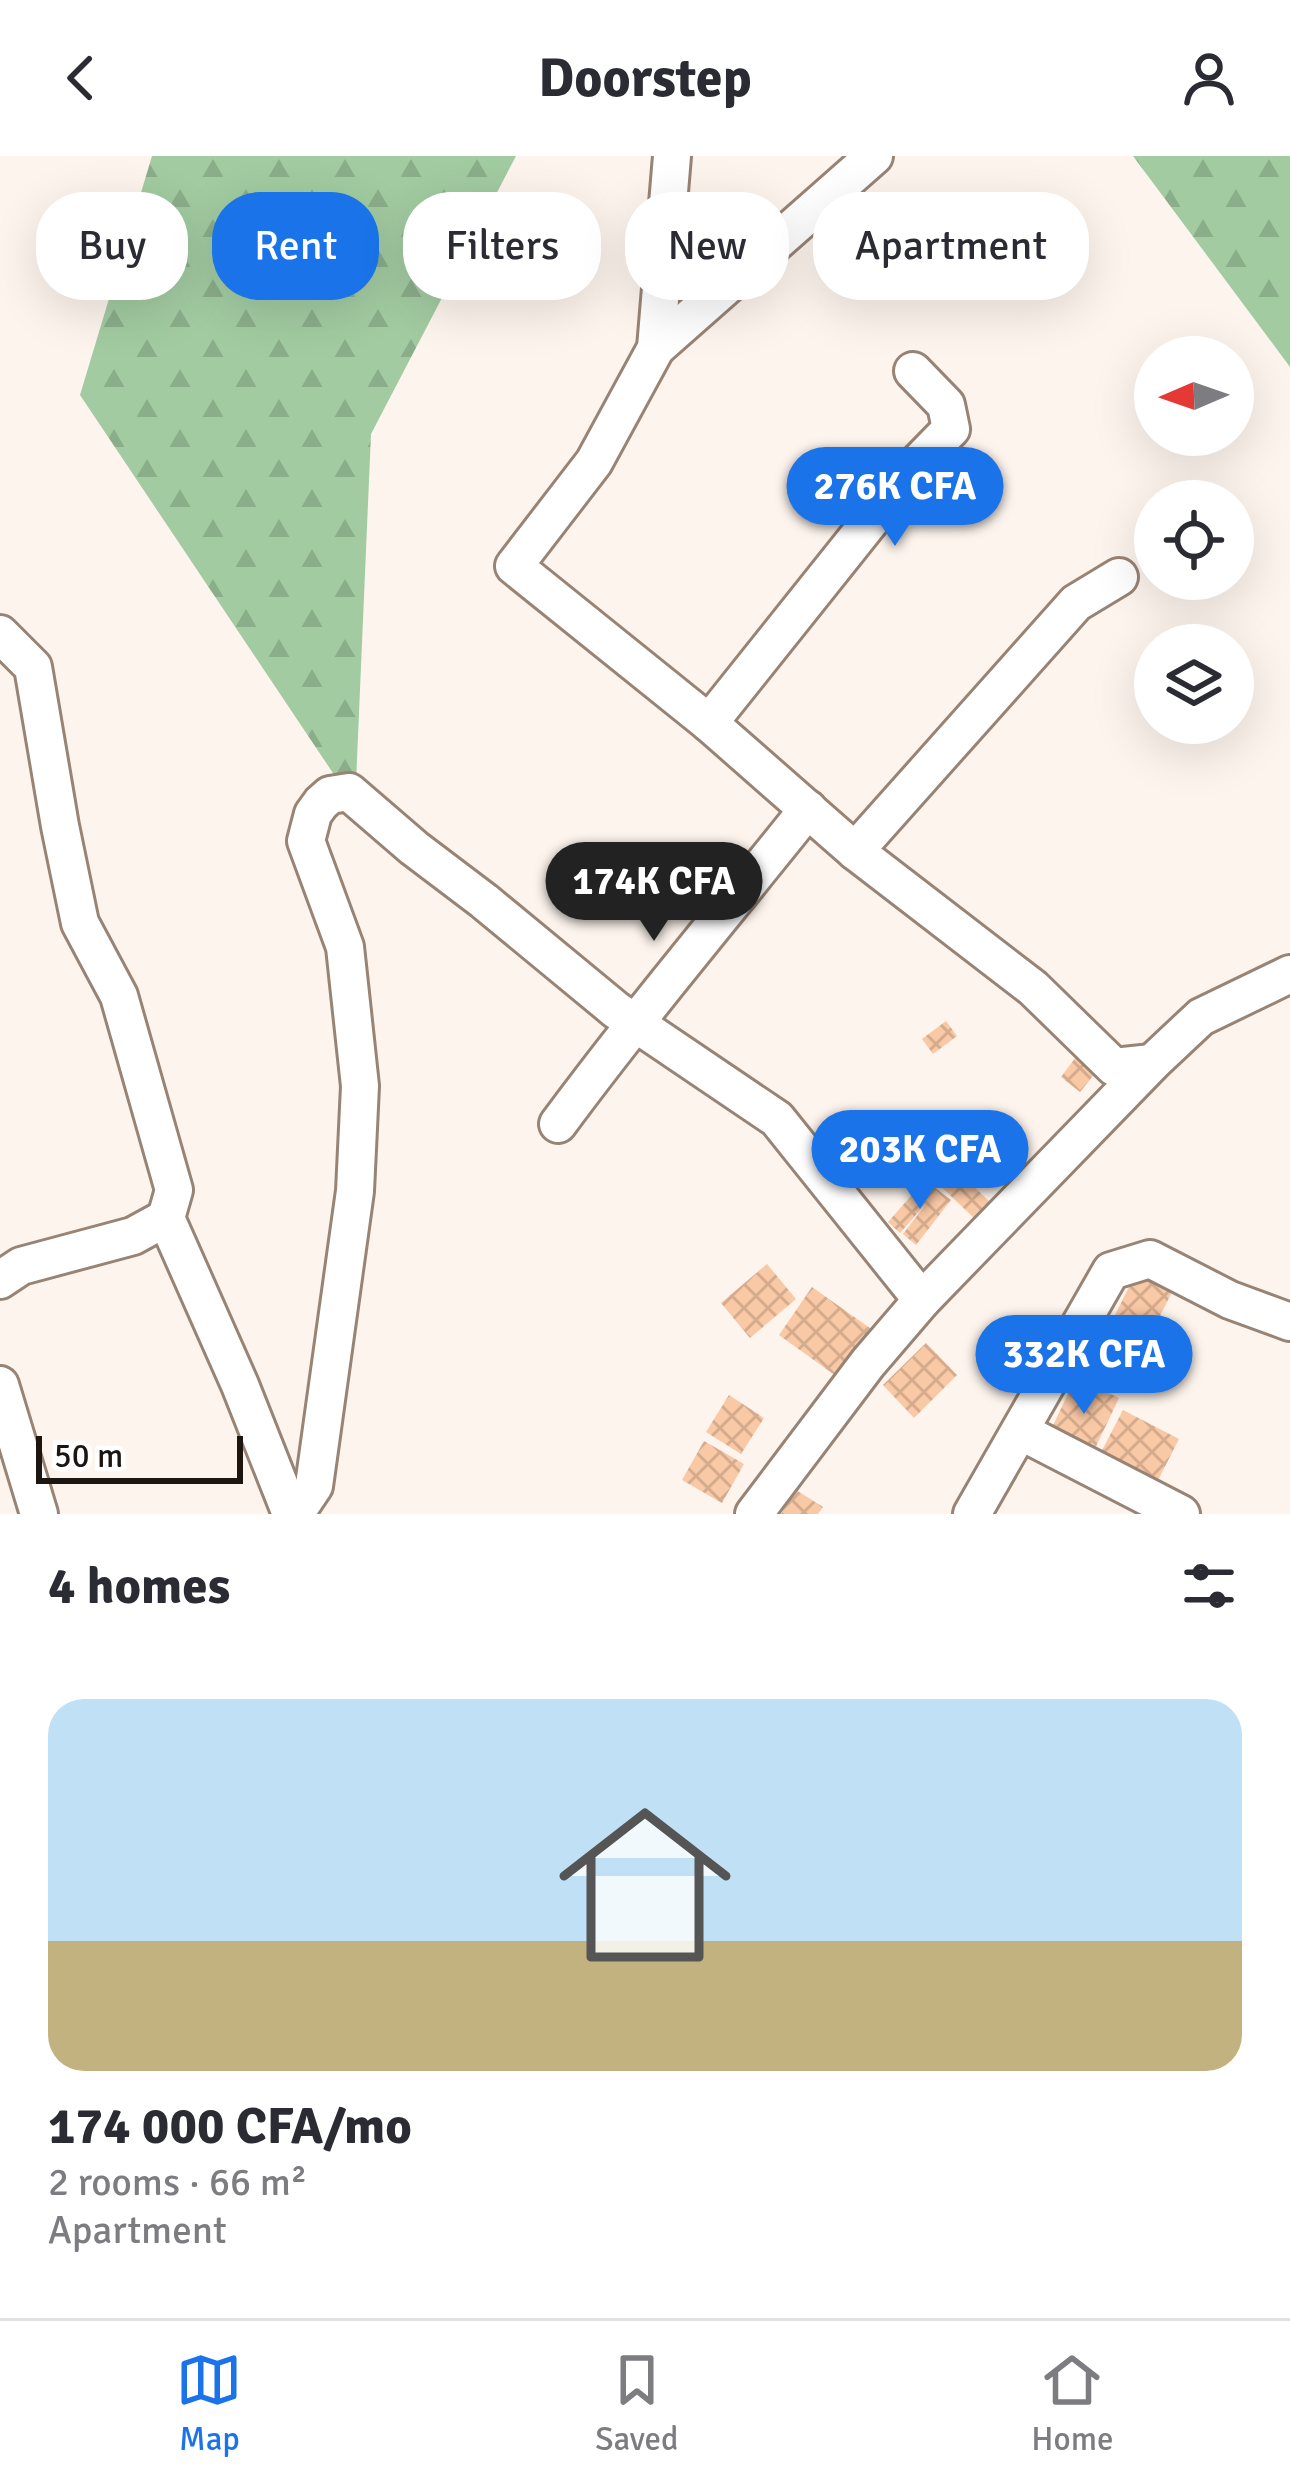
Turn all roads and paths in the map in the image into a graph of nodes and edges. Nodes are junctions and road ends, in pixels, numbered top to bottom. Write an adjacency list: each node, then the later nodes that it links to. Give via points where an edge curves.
1 (672, 156): 3 (street)
2 (874, 156): 3 (street)
3 (656, 348): 7 (street, via 594,462 514,566)
4 (913, 371): 7 (street, via 946,405 951,429)
5 (1119, 577): 9 (street, via 1076,603)
6 (0, 634): 14 (street, via 33,667 80,922 119,996 174,1190)
7 (709, 723): 8 (street)
8 (808, 809): 9 (street); 11 (street)
9 (856, 851): 12 (street, via 1033,988 1114,1067)
10 (1290, 974): 12 (street, via 1201,1017)
11 (634, 1022): 13 (street); 16 (street, via 777,1119); 21 (street, via 349,792 330,795 313,814 306,841 345,947 360,1086 355,1191 314,1486)
12 (1152, 1063): 16 (street)
13 (558, 1124)
14 (166, 1218): 15 (street); 21 (street)
15 (0, 1280)
16 (922, 1300): 22 (street)
17 (1290, 1322): 19 (street, via 1150,1259 1111,1271)
18 (0, 1385): 20 (street)
19 (1019, 1432): 23 (street); 24 (street)
20 (39, 1514)
21 (293, 1514)
22 (754, 1514)
23 (972, 1514)
24 (1181, 1514)

